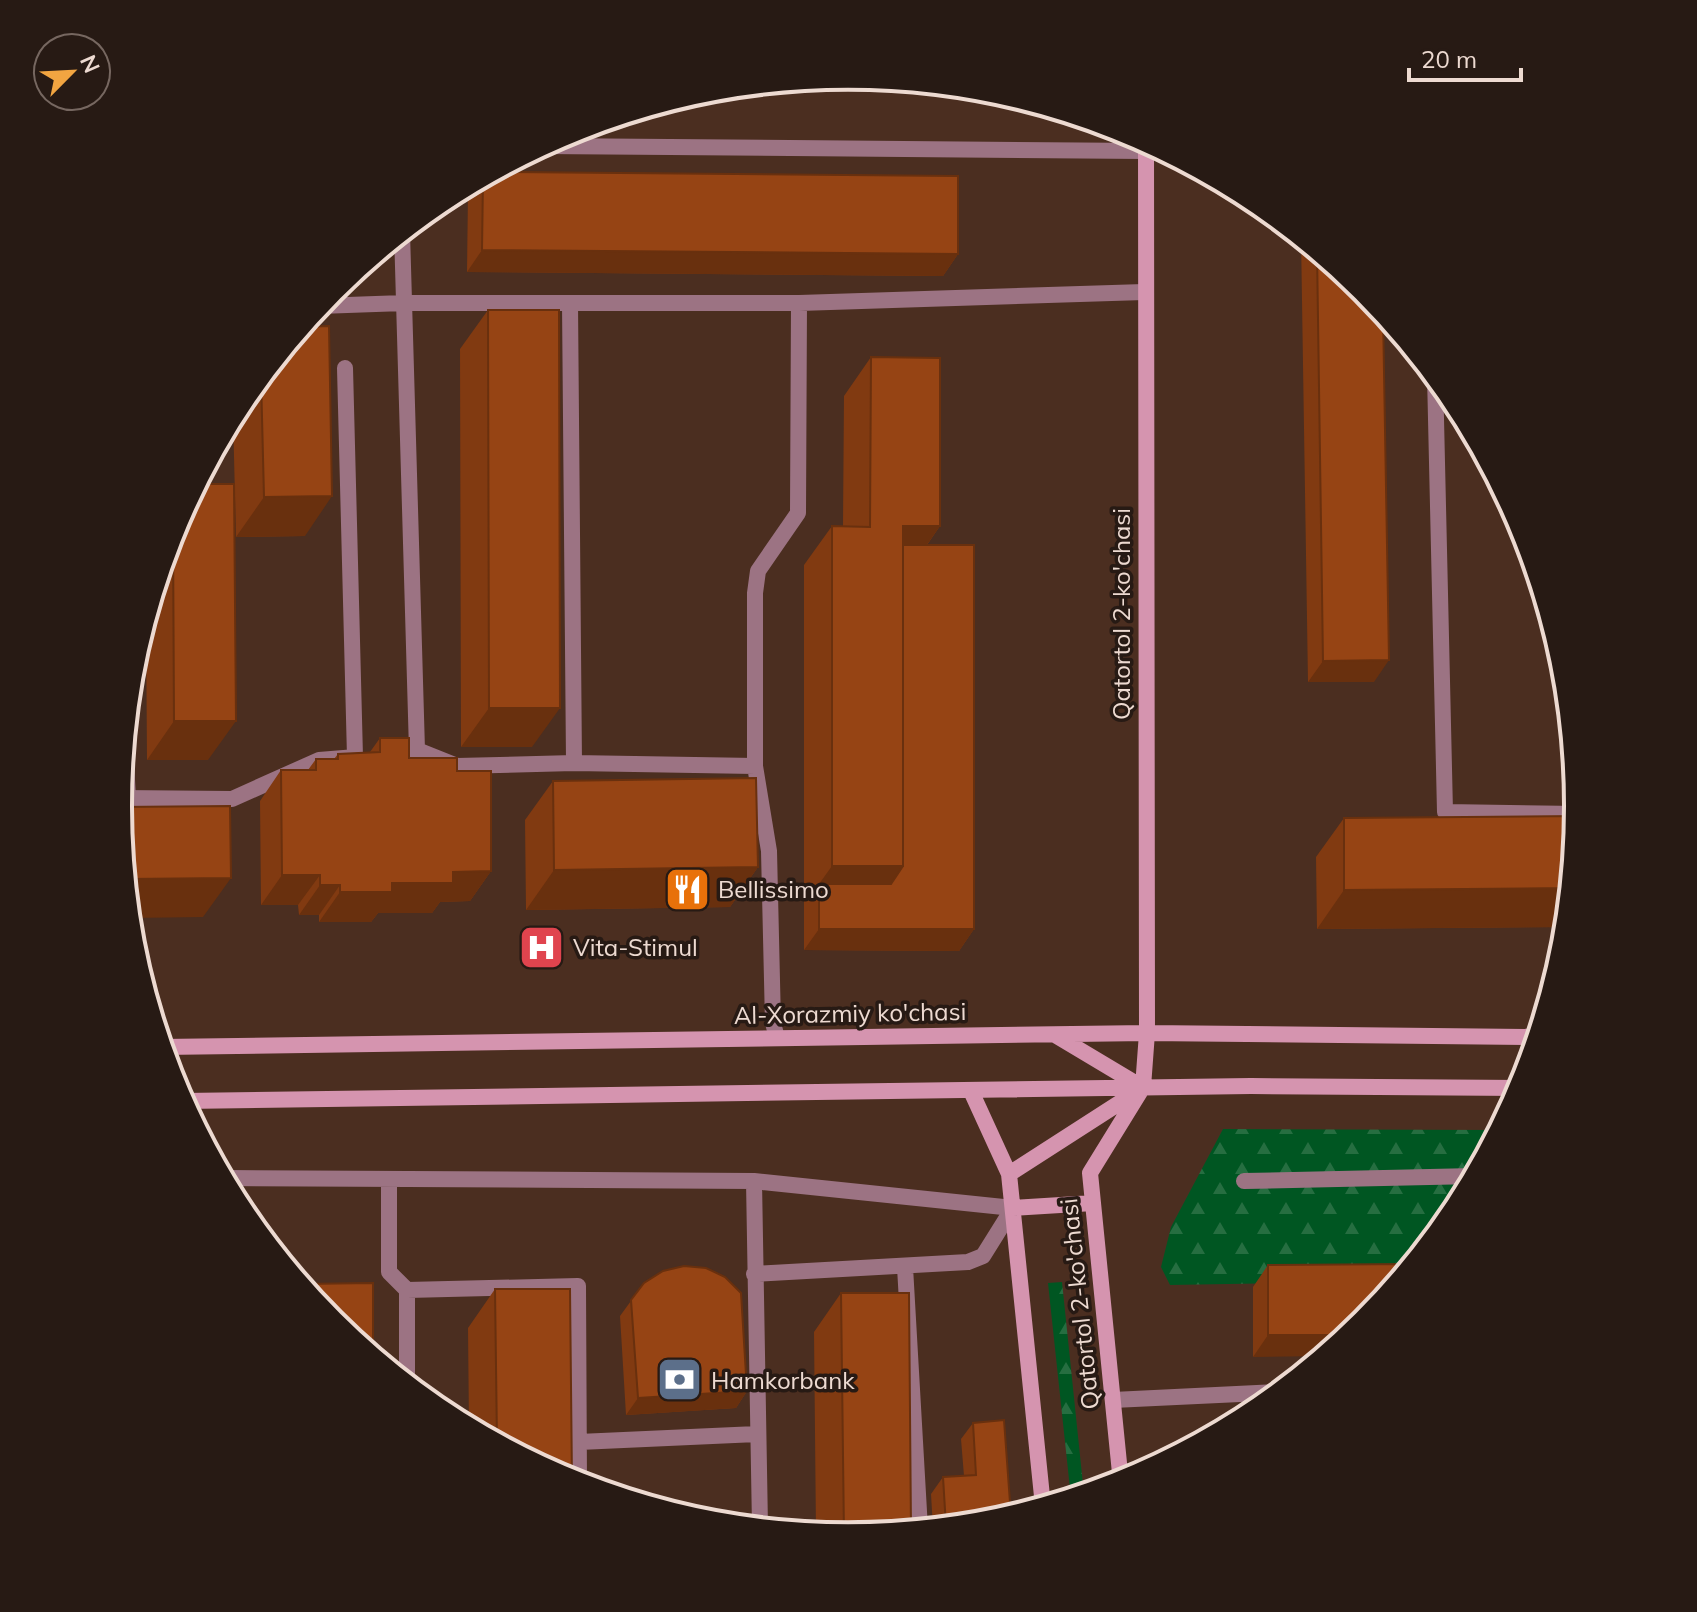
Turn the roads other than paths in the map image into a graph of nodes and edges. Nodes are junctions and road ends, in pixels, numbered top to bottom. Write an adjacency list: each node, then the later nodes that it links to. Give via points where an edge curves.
1 (572, 146): 2 (lane)
2 (1125, 146)
3 (1145, 155): 5 (main road, Qatortol 2-ko'chasi)
4 (402, 247): 6 (lane)
5 (1144, 292): 8 (lane); 18 (main road, Qatortol 2-ko'chasi)
6 (404, 303): 7 (lane); 9 (lane); 12 (lane)
7 (570, 303): 8 (lane); 14 (lane)
8 (799, 303): 15 (lane, via 798,513 758,571)
9 (337, 305)
10 (345, 368): 13 (lane)
11 (1435, 396): 17 (lane, via 1445,812)
12 (417, 750): 13 (lane); 14 (lane, via 457,766)
13 (355, 757): 16 (lane, via 319,760 232,799)
14 (574, 763): 15 (lane)
15 (755, 766): 21 (lane, via 769,851)
16 (132, 797)
17 (1564, 814)
18 (1147, 1033): 19 (main road, Al-Xorazmiy ko'chasi); 20 (main road, Al-Xorazmiy ko'chasi); 23 (main road, Qatortol 2-ko'chasi)
19 (1054, 1035): 21 (main road, Al-Xorazmiy ko'chasi); 23 (main road)
20 (1527, 1037)
21 (777, 1038): 22 (main road, Al-Xorazmiy ko'chasi)
22 (174, 1047)
23 (1143, 1087): 24 (main road); 25 (main road); 27 (main road); 33 (main road, Qatortol 2-ko'chasi, via 1090,1173)
24 (1506, 1088)
25 (971, 1091): 26 (main road); 27 (main road)
26 (196, 1101)
27 (1009, 1174): 34 (main road)
28 (1461, 1176): 32 (lane)
29 (237, 1178): 30 (lane)
30 (389, 1179): 31 (lane); 37 (lane, via 389,1272)
31 (754, 1181): 34 (lane); 36 (lane)
32 (1244, 1181)
33 (1093, 1203): 34 (main road); 40 (main road, Qatortol 2-ko'chasi)
34 (1013, 1208): 35 (lane, via 983,1256); 45 (main road)
35 (905, 1267): 36 (lane); 47 (lane)
36 (754, 1274): 41 (lane)
37 (407, 1290): 38 (lane); 42 (lane, via 578,1286)
38 (407, 1369)
39 (1257, 1393): 40 (lane)
40 (1113, 1400): 43 (main road, Qatortol 2-ko'chasi)
41 (757, 1434): 42 (lane); 46 (lane)
42 (579, 1442): 44 (lane)
43 (1120, 1468)
44 (579, 1469)
45 (1042, 1496)
46 (760, 1516)
47 (919, 1518)

